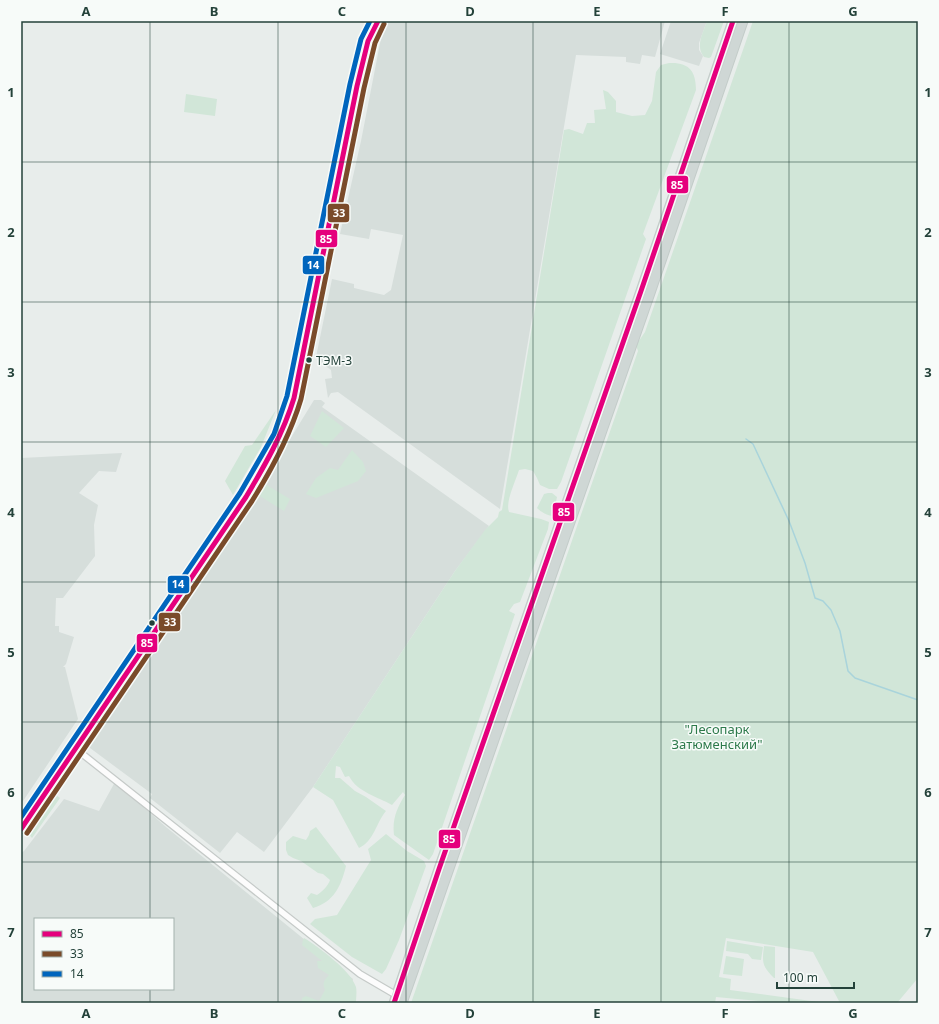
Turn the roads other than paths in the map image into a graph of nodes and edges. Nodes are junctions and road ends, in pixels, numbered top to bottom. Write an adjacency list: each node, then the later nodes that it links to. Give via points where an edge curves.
1 (378, 21): 5 (street, via 368,41 359,74 294,398 285,424 259,477)
2 (733, 21): 4 (main road)
3 (743, 21): 4 (main road)
4 (500, 710): 7 (main road); 8 (main road)
5 (76, 749): 6 (street); 7 (street)
6 (21, 829)
7 (395, 999)
8 (402, 1003)

